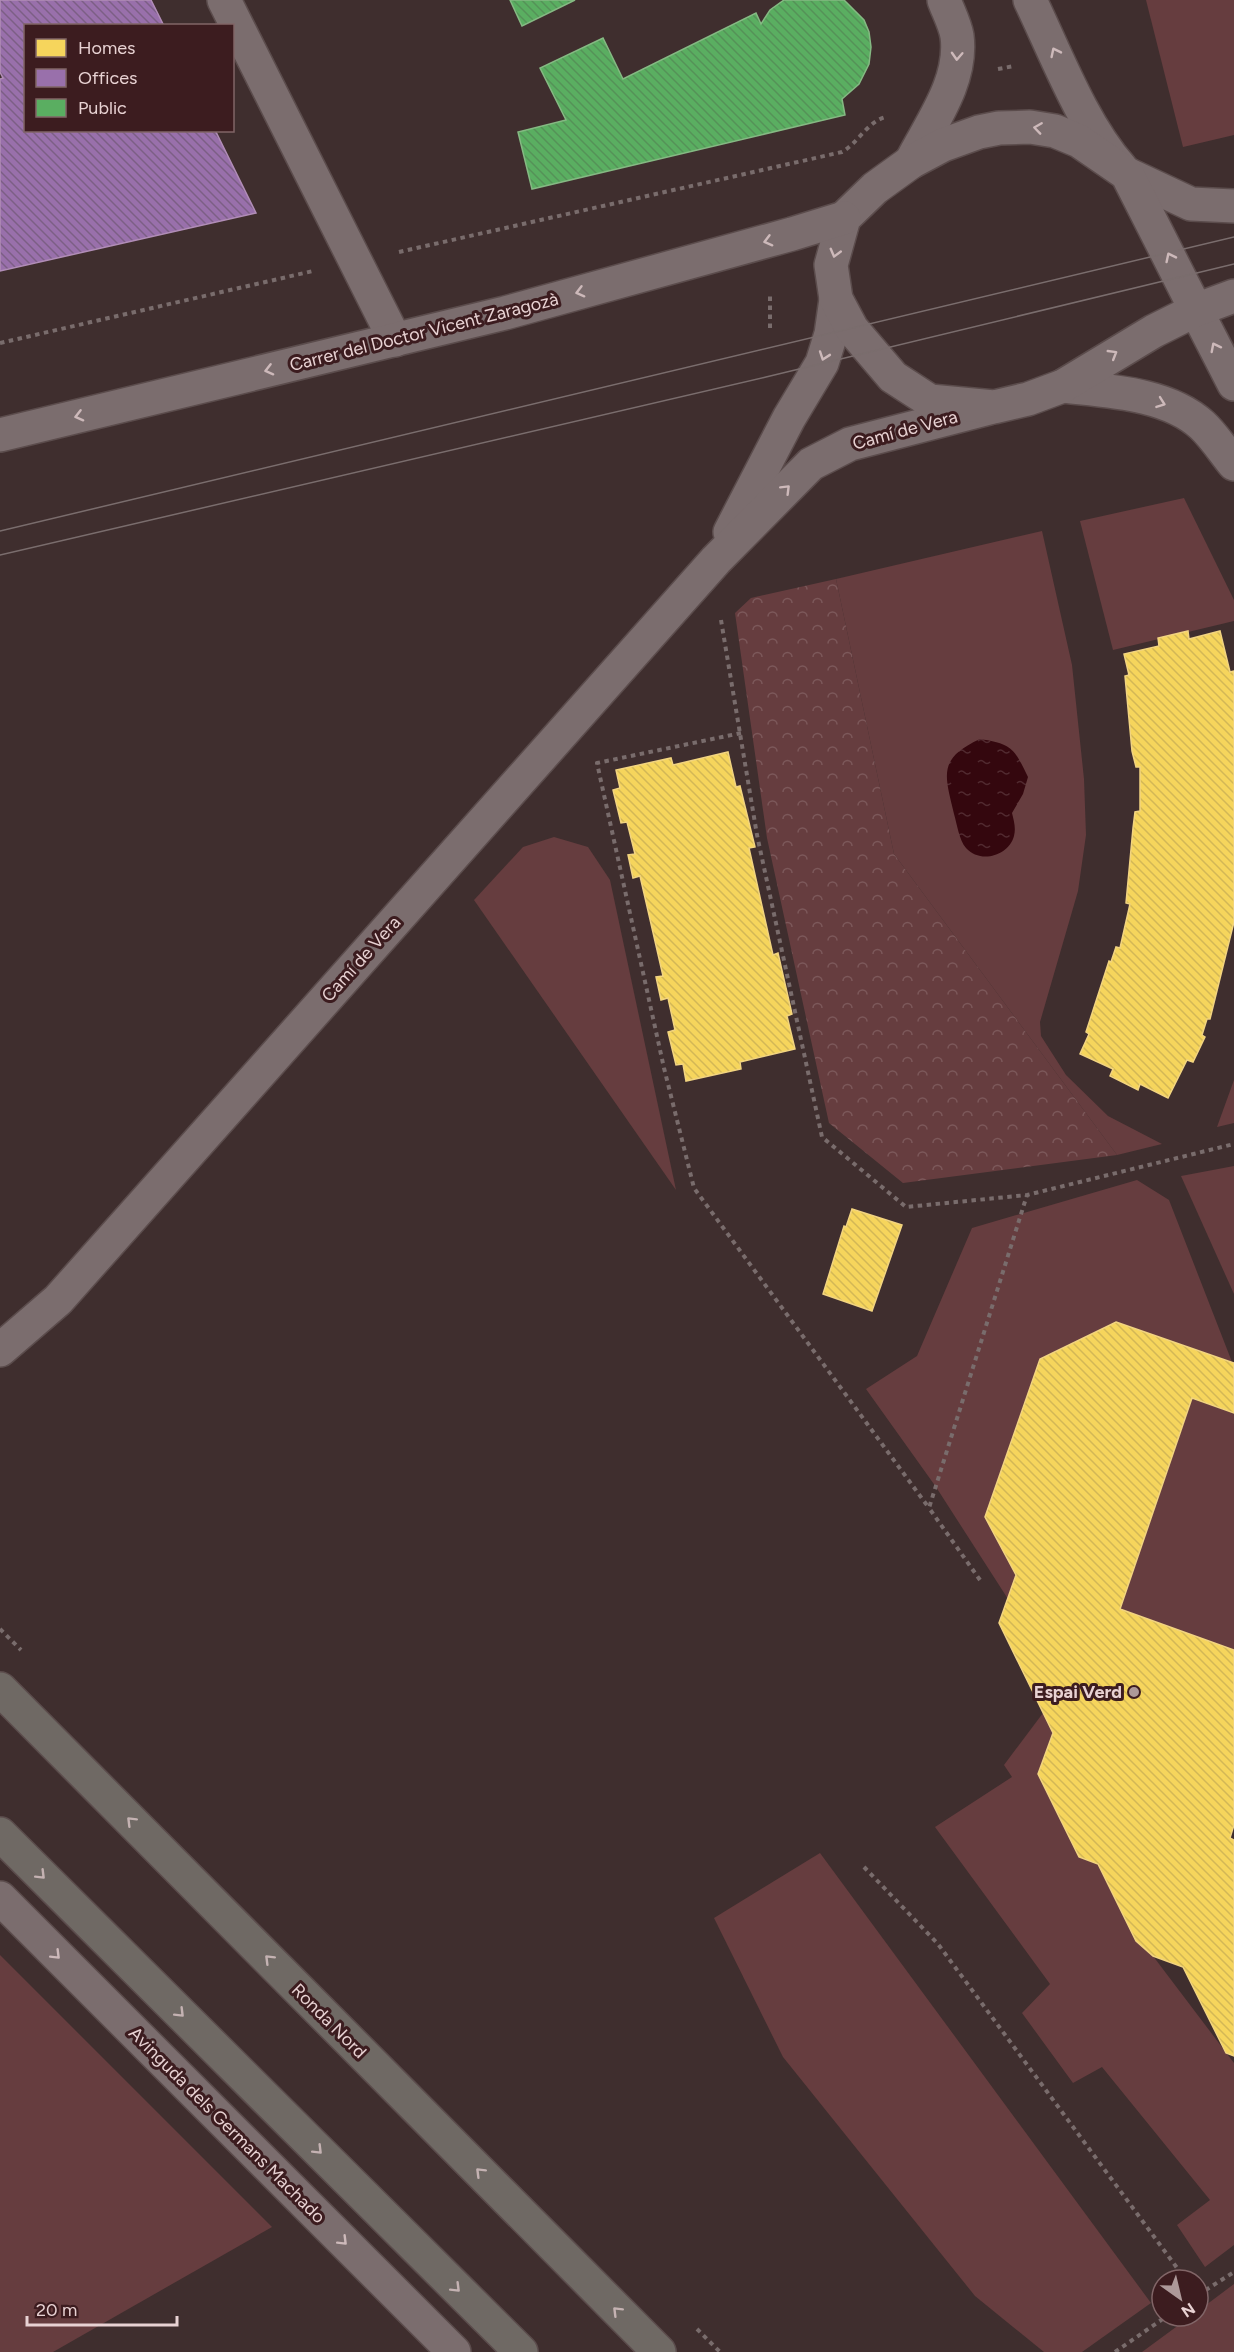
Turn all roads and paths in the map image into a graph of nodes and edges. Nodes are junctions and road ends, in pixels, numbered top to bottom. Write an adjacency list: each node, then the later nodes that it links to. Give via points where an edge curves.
1 (225, 0): 11 (street)
2 (944, 0): 6 (street, one-way to 6, via 956,33 958,56)
3 (1030, 0): 8 (street, one-way to 3, via 1095,132)
4 (1022, 64): 5 (path)
5 (992, 70)
6 (942, 105): 7 (street); 11 (path, via 877,119 842,152)
7 (911, 162): 8 (street, one-way to 7, via 1079,141 1055,131 1029,127 979,132); 10 (street, via 875,188)
8 (1127, 174): 9 (street, via 1191,204); 15 (street, one-way to 8)
9 (1234, 206)
10 (844, 218): 14 (street, one-way to 14, via 831,266); 17 (street, Carrer del Doctor Vicent Zaragozà, one-way to 17)
11 (356, 262): 17 (street); 18 (path)
12 (770, 296): 16 (path)
13 (1234, 296): 15 (street)
14 (836, 299): 21 (street, via 852,329 893,377 930,401); 24 (street, Camí de Vera, one-way to 24, via 822,363)
15 (1196, 310): 19 (street, one-way to 15); 20 (street, Camí de Vera, one-way to 15)
16 (770, 328)
17 (395, 340): 22 (street, Carrer del Doctor Vicent Zaragozà, one-way to 22)
18 (0, 343)
19 (1234, 384)
20 (1063, 386): 21 (street, Camí de Vera); 23 (street, one-way to 23, via 1138,394 1170,406 1202,424)
21 (994, 407): 24 (street, Camí de Vera, one-way to 21, via 811,464 850,444)
22 (0, 435)
23 (1234, 464)
24 (716, 560): 29 (street, Camí de Vera, via 58,1300)
25 (729, 611): 26 (path, via 721,620)
26 (741, 733): 28 (path, via 757,835 822,1137 906,1207); 30 (path, via 597,763 664,1068 694,1188)
27 (1234, 1144): 28 (path)
28 (1027, 1195): 30 (path)
29 (0, 1350)
30 (929, 1509): 31 (path)
31 (980, 1580)
32 (0, 1689): 42 (main road, Ronda Nord, one-way to 32)
33 (0, 1834): 41 (main road, one-way to 41)
34 (864, 1867): 36 (path, via 938,1944)
35 (0, 1898): 40 (street, Avinguda dels Germans Machado, one-way to 40)
36 (1177, 2268)
37 (1234, 2272): 38 (path)
38 (1210, 2287)
39 (1150, 2328): 43 (path)
40 (454, 2352)
41 (521, 2352)
42 (659, 2352)
43 (1115, 2352)

